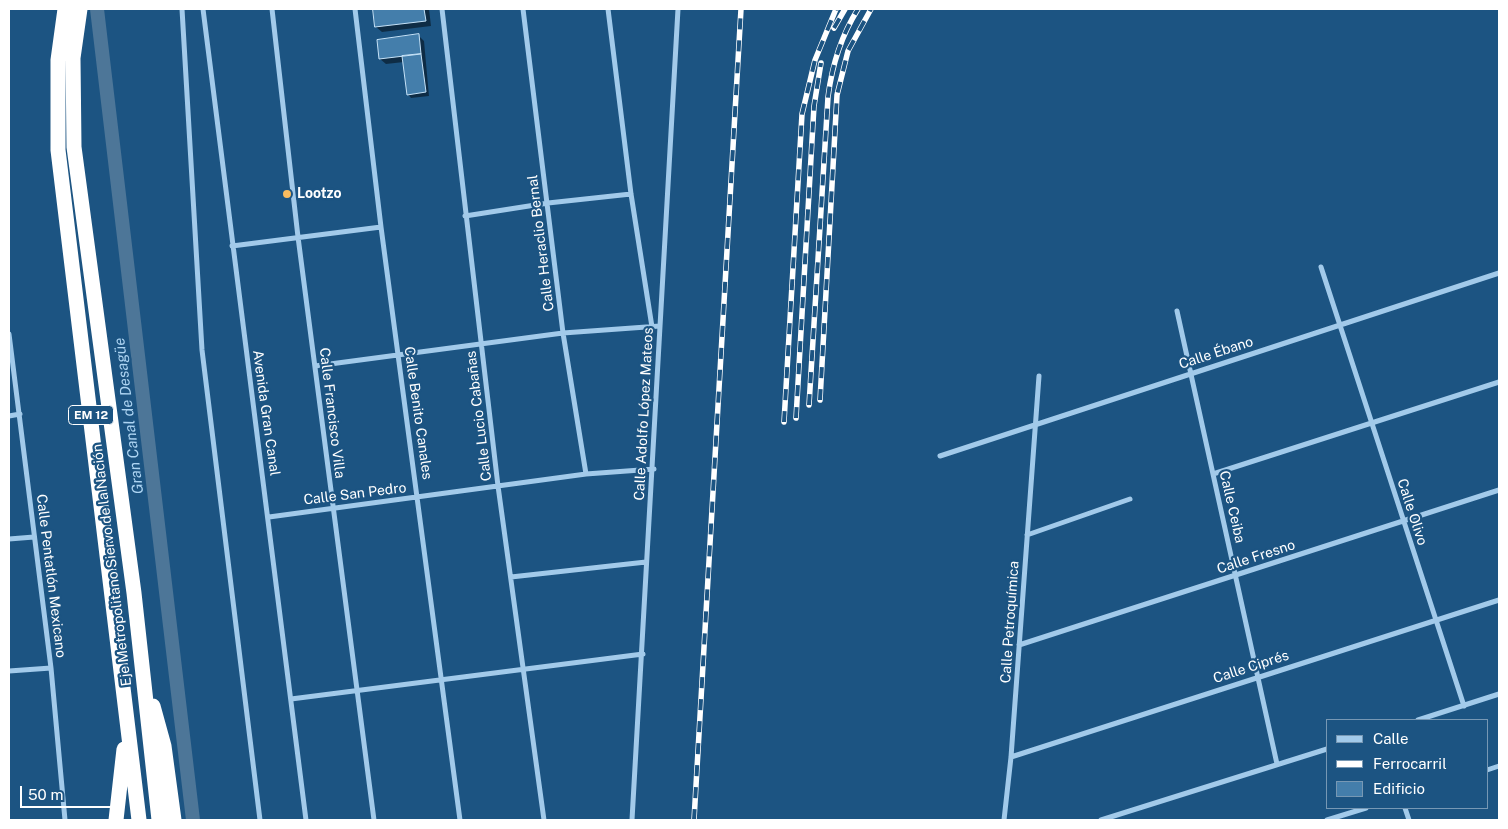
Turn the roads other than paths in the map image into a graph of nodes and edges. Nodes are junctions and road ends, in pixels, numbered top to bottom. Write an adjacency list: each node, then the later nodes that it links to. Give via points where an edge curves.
1 (65, 9): 67 (highway, Eje Metropolitano Siervo de la Nación / EM 12, via 58,60 58,150)
2 (80, 9): 56 (highway, Eje Metropolitano Siervo de la Nación / EM 12, via 74,58 74,148 134,594)
3 (182, 9): 77 (street, via 202,350)
4 (204, 9): 16 (street, Avenida Gran Canal)
5 (272, 9): 15 (street, Calle Francisco Villa)
6 (355, 9): 14 (street, Calle Benito Canales)
7 (442, 9): 13 (street, Calle Lucio Cabañas)
8 (523, 9): 12 (street, Calle Heraclio Bernal)
9 (608, 9): 11 (street)
10 (678, 9): 22 (street, Calle Adolfo López Mateos)
11 (631, 194): 12 (street); 21 (street)
12 (548, 203): 13 (street); 23 (street, Calle Heraclio Bernal)
13 (465, 216): 25 (street, Calle Lucio Cabañas)
14 (381, 227): 15 (street); 26 (street, Calle Benito Canales)
15 (298, 237): 16 (street); 27 (street, Calle Francisco Villa)
16 (232, 246): 44 (street, Avenida Gran Canal)
17 (1321, 267): 20 (street, Calle Olivo)
18 (1499, 273): 20 (street, Calle Ébano)
19 (1177, 310): 28 (street, Calle Ceiba)
20 (1340, 324): 28 (street, Calle Ébano); 34 (street, Calle Olivo)
21 (652, 326): 22 (street); 23 (street)
22 (660, 326): 36 (street, Calle Adolfo López Mateos)
23 (563, 333): 25 (street); 37 (street, Calle Heraclio Bernal)
24 (9, 334): 31 (street, Calle Pentatlón Mexicano)
25 (482, 345): 26 (street); 39 (street, Calle Lucio Cabañas)
26 (399, 354): 27 (street); 41 (street, Calle Benito Canales)
27 (315, 366): 43 (street, Calle Francisco Villa)
28 (1190, 373): 33 (street, Calle Ébano); 38 (street, Calle Ceiba)
29 (1040, 376): 33 (street, Calle Petroquímica)
30 (1499, 382): 34 (street)
31 (20, 414): 32 (street); 47 (street, Calle Pentatlón Mexicano)
32 (9, 416)
33 (1036, 424): 35 (street, Calle Ébano); 46 (street, Calle Petroquímica)
34 (1371, 424): 38 (street); 45 (street, Calle Olivo)
35 (940, 456)
36 (654, 469): 37 (street, Calle San Pedro); 49 (street, Calle Adolfo López Mateos)
37 (586, 474): 39 (street, Calle San Pedro)
38 (1213, 474): 50 (street, Calle Ceiba)
39 (498, 486): 41 (street, Calle San Pedro); 51 (street, Calle Lucio Cabañas)
40 (1499, 490): 45 (street, Calle Fresno)
41 (418, 497): 43 (street, Calle San Pedro); 61 (street, Calle Benito Canales)
42 (1130, 500): 46 (street)
43 (333, 507): 44 (street, Calle San Pedro); 62 (street, Calle Francisco Villa)
44 (269, 517): 64 (street, Avenida Gran Canal)
45 (1403, 521): 50 (street, Calle Fresno); 53 (street, Calle Olivo)
46 (1027, 535): 54 (street, Calle Petroquímica)
47 (34, 537): 48 (street); 57 (street, Calle Pentatlón Mexicano)
48 (9, 539)
49 (646, 562): 51 (street); 55 (street, Calle Adolfo López Mateos)
50 (1236, 575): 54 (street, Calle Fresno); 60 (street, Calle Ceiba)
51 (511, 577): 58 (street, Calle Lucio Cabañas)
52 (1499, 600): 53 (street, Calle Ciprés)
53 (1435, 621): 60 (street, Calle Ciprés); 65 (street, Calle Olivo)
54 (1020, 645): 69 (street, Calle Petroquímica)
55 (643, 654): 58 (street); 82 (street, Calle Adolfo López Mateos)
56 (139, 656): 75 (highway, Eje Metropolitano Siervo de la Nación / EM 12); 76 (highway, via 164,746)
57 (51, 668): 59 (street); 72 (street, Calle Pentatlón Mexicano)
58 (524, 669): 61 (street); 81 (street, Calle Lucio Cabañas)
59 (9, 671)
60 (1258, 676): 69 (street, Calle Ciprés); 70 (street, Calle Ceiba)
61 (442, 679): 62 (street); 80 (street, Calle Benito Canales)
62 (357, 690): 64 (street); 79 (street, Calle Francisco Villa)
63 (1499, 694): 65 (street)
64 (291, 699): 78 (street, Avenida Gran Canal)
65 (1464, 706): 66 (street)
66 (1421, 719)
67 (127, 722): 73 (highway); 74 (highway, Eje Metropolitano Siervo de la Nación / EM 12)
68 (1326, 749): 70 (street)
69 (1011, 757): 83 (street, Calle Petroquímica)
70 (1277, 764): 84 (street)
71 (1363, 809): 85 (street)
72 (65, 820)
73 (116, 820)
74 (139, 820)
75 (159, 820)
76 (174, 820)
77 (260, 820)
78 (306, 820)
79 (374, 820)
80 (460, 820)
81 (544, 820)
82 (632, 820)
83 (1004, 820)
84 (1101, 820)
85 (1327, 820)

